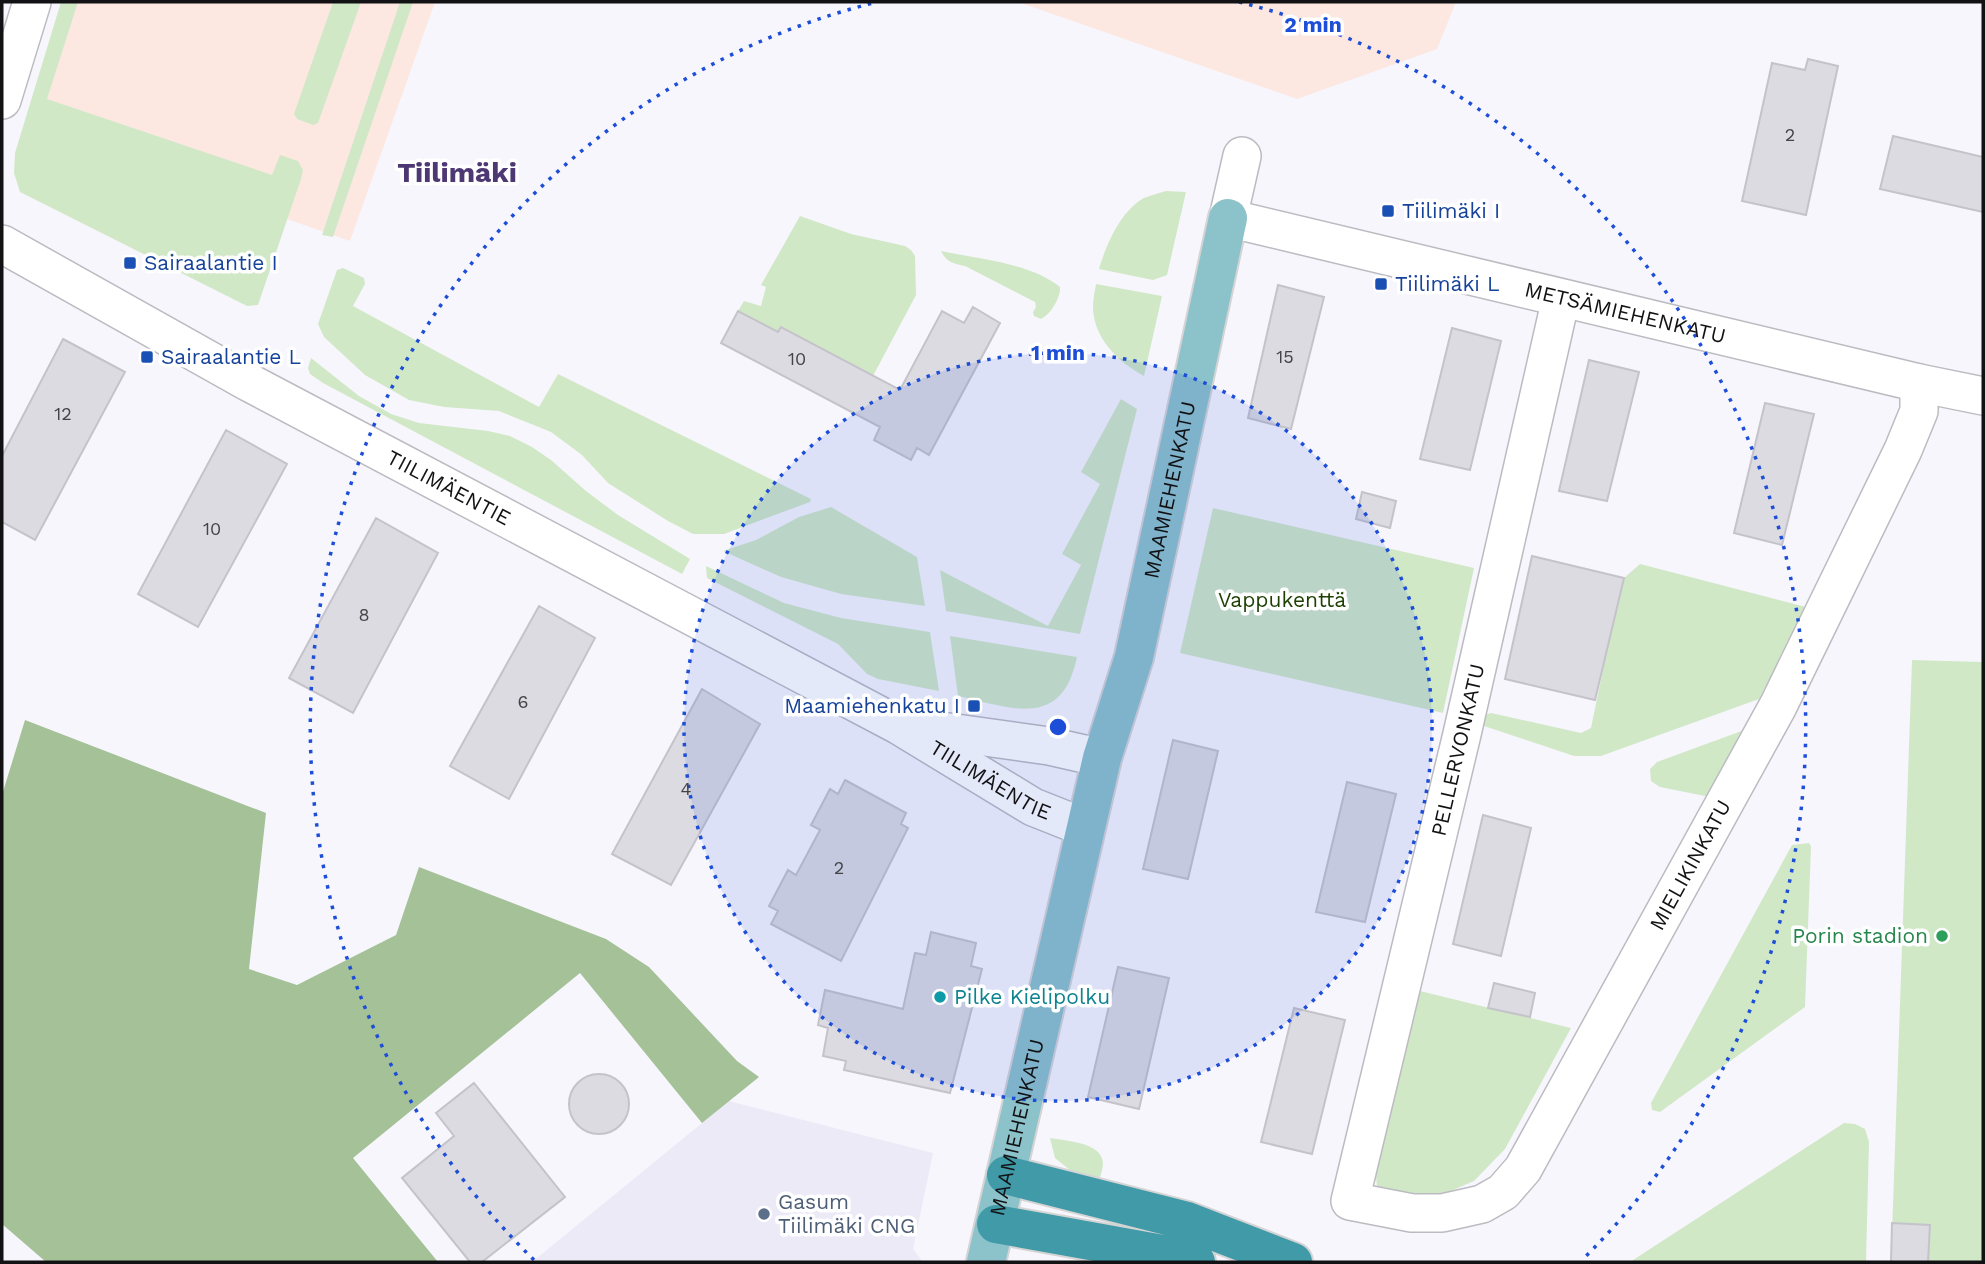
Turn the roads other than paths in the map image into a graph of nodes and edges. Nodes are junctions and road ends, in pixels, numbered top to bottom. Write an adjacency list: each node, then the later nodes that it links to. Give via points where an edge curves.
1 (32, 2): 2 (street)
2 (2, 100)
3 (1242, 156): 4 (street)
4 (1228, 218): 6 (street, METSÄMIEHENKATU); 10 (main road, MAAMIEHENKATU, via 1134,657)
5 (2, 244): 9 (street, TIILIMÄENTIE, via 250,383)
6 (1561, 298): 7 (street, METSÄMIEHENKATU); 13 (street, PELLERVONKATU)
7 (1919, 383): 8 (street, METSÄMIEHENKATU); 13 (street, MIELIKINKATU, via 1919,411 1903,450 1778,706 1523,1169 1503,1192 1482,1204 1442,1213 1412,1213)
8 (1983, 396)
9 (898, 725): 10 (street, TIILIMÄENTIE); 11 (street, TIILIMÄENTIE, via 1033,807)
10 (1102, 758): 11 (main road, MAAMIEHENKATU)
11 (1086, 828): 12 (main road, MAAMIEHENKATU)
12 (1006, 1175): 14 (main road, MAAMIEHENKATU); 17 (highway, via 1188,1221)
13 (1350, 1201)
14 (996, 1224): 15 (main road, MAAMIEHENKATU); 16 (highway)
15 (986, 1262)
16 (1196, 1262)
17 (1293, 1262)

